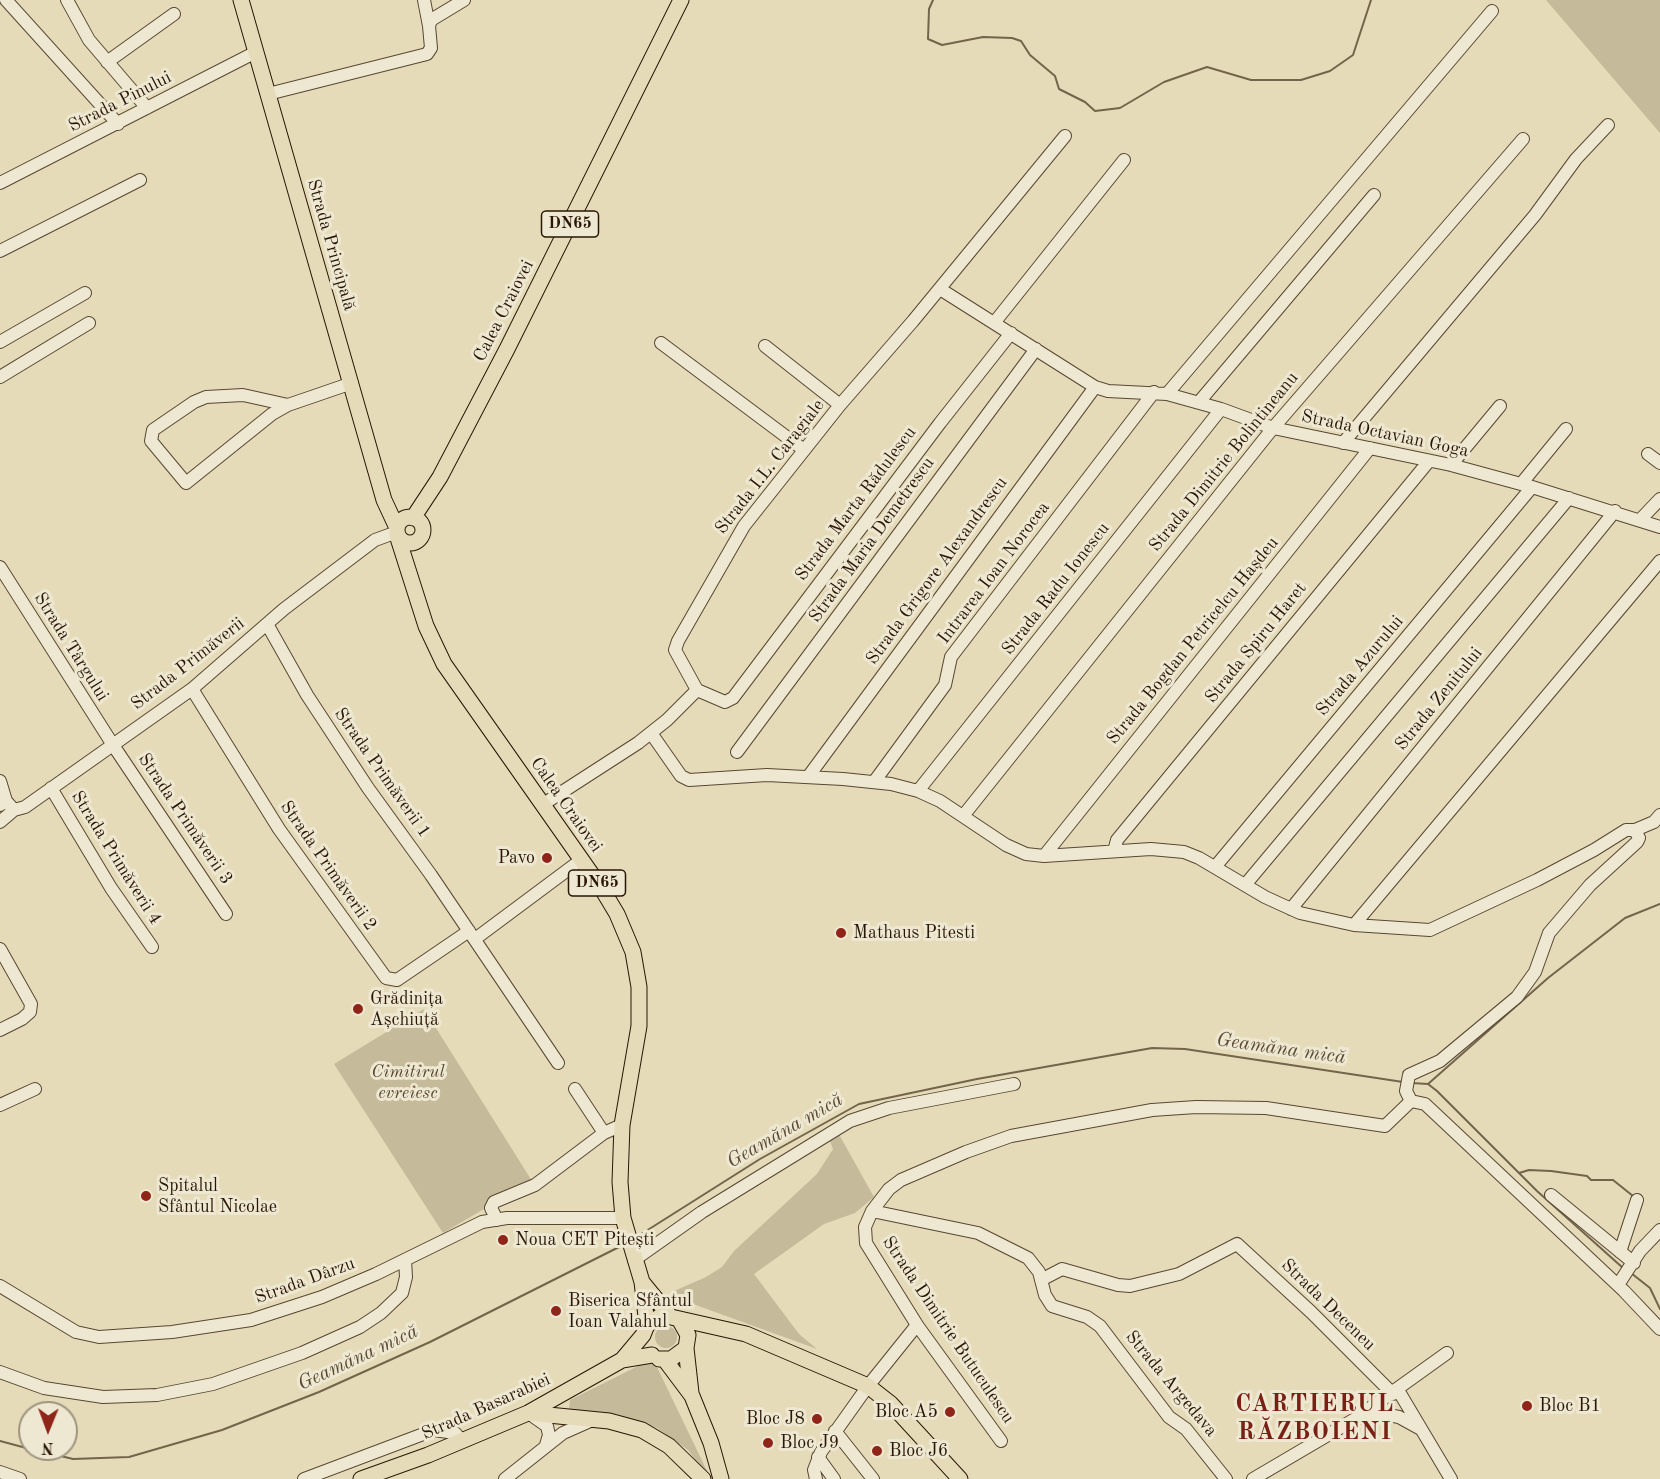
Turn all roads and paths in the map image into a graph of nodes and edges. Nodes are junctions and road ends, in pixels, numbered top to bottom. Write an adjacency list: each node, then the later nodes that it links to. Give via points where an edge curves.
1 (6, 0): 14 (street)
2 (67, 0): 11 (street, via 88,40)
3 (241, 0): 10 (main road, Strada Principală)
4 (424, 0): 9 (street)
5 (464, 0): 9 (street, via 431,20)
6 (681, 0): 57 (main road, Calea Craiovei / DN65, via 524,317 440,477)
7 (1492, 11): 36 (street)
8 (174, 14): 11 (street)
9 (429, 26): 12 (street, via 431,48 427,54)
10 (256, 52): 12 (main road, Strada Principală); 13 (street, Strada Pinului)
11 (107, 62): 13 (street)
12 (268, 94): 33 (main road, Strada Principală)
13 (147, 108): 14 (street, Strada Pinului)
14 (118, 124): 20 (street, Strada Pinului)
15 (1608, 125): 44 (street)
16 (1065, 136): 23 (street, Strada I.L. Caragiale)
17 (1523, 139): 42 (street, Strada Dimitrie Bolintineanu)
18 (1124, 160): 26 (street)
19 (140, 180): 22 (street)
20 (0, 183)
21 (1374, 195): 37 (street)
22 (0, 250)
23 (940, 289): 26 (street, Strada Octavian Goga); 39 (street, Strada I.L. Caragiale)
24 (85, 293): 28 (street)
25 (89, 323): 32 (street)
26 (994, 323): 27 (street, Strada Octavian Goga)
27 (1011, 333): 31 (street, Strada Octavian Goga); 63 (street, Strada Marta Rădulescu, via 733,698 725,702)
28 (0, 342)
29 (661, 344): 46 (street)
30 (765, 346): 39 (street)
31 (1036, 349): 34 (street, Strada Octavian Goga); 66 (street, Strada Maria Demetrescu)
32 (0, 377)
33 (352, 383): 38 (street); 57 (main road, Strada Principală, via 384,500)
34 (1095, 387): 35 (street, Strada Octavian Goga); 67 (street, Strada Grigore Alexandrescu)
35 (1154, 392): 36 (street, Strada Octavian Goga); 69 (street, Intrarea Ioan Norocea, via 951,657 945,685)
36 (1167, 394): 37 (street, Strada Octavian Goga)
37 (1199, 402): 41 (street, Strada Octavian Goga)
38 (288, 405): 38 (street, via 243,394 206,397 153,430 151,441 186,483)
39 (840, 405): 46 (street, Strada I.L. Caragiale)
40 (1500, 406): 50 (street)
41 (1221, 409): 42 (street, Strada Octavian Goga); 71 (street, Strada Radu Ionescu)
42 (1273, 428): 44 (street, Strada Octavian Goga); 75 (street, Strada Dimitrie Bolintineanu)
43 (1566, 429): 51 (street, Strada Azurului)
44 (1343, 442): 45 (street, Strada Octavian Goga)
45 (1370, 448): 48 (street, Strada Octavian Goga); 79 (street, Strada Bogdan Petricelcu Hașdeu)
46 (804, 450): 63 (street, Strada I.L. Caragiale, via 744,526 678,641 675,650)
47 (1648, 454): 49 (street)
48 (1429, 461): 50 (street, Strada Octavian Goga); 78 (street, Strada Spiru Haret, via 1117,840)
49 (1660, 463)
50 (1451, 465): 51 (street, Strada Octavian Goga)
51 (1527, 485): 52 (street, Strada Octavian Goga); 81 (street, Strada Azurului)
52 (1569, 498): 54 (street, Strada Octavian Goga); 82 (street)
53 (1660, 499): 55 (street)
54 (1615, 511): 55 (street, Strada Octavian Goga); 83 (street, Strada Zenitului)
55 (1640, 520): 56 (street, Strada Octavian Goga)
56 (1660, 527)
57 (407, 529): 60 (main road, Calea Craiovei / DN65); 60 (main road, Calea Craiovei / DN65); 61 (street, Strada Primăverii, via 375,540)
58 (1660, 561): 85 (street)
59 (0, 567): 65 (street, Strada Târgului)
60 (412, 576): 73 (main road, Calea Craiovei / DN65, via 426,627 444,664)
61 (267, 624): 62 (street, Strada Primăverii); 86 (street, Strada Primăverii 1, via 327,727)
62 (192, 689): 65 (street, Strada Primăverii); 86 (street, Strada Primăverii 2, via 279,829 386,978 397,980)
63 (697, 690): 64 (street)
64 (651, 733): 67 (street, via 681,776 689,780 767,775); 73 (street)
65 (113, 745): 70 (street, Strada Primăverii); 84 (street, Strada Primăverii 3)
66 (736, 752)
67 (808, 777): 69 (street)
68 (0, 781): 72 (street)
69 (874, 782): 71 (street)
70 (51, 788): 72 (street, Strada Primăverii, via 25,807); 87 (street, Strada Primăverii 4)
71 (918, 791): 75 (street)
72 (7, 805): 76 (street, Strada Primăverii)
73 (543, 805): 80 (main road, Calea Craiovei / DN65)
74 (1660, 815): 77 (street)
75 (963, 816): 79 (street, via 1006,845 1026,854)
76 (0, 822)
77 (1635, 830): 85 (street, via 1626,830 1537,880 1430,930); 94 (street, via 1637,842 1590,885 1549,933 1535,972 1517,997 1455,1049 1409,1076)
78 (1114, 851): 79 (street); 81 (street, via 1184,852)
79 (1044, 856)
80 (581, 860): 86 (street, Strada Primăverii 2); 96 (main road, Calea Craiovei / DN65, via 617,914 637,971 639,1031)
81 (1215, 867): 82 (street)
82 (1245, 885): 83 (street)
83 (1291, 909): 85 (street)
84 (226, 914)
85 (1353, 925)
86 (472, 935): 90 (street, Strada Primăverii 1)
87 (152, 947)
88 (0, 949): 89 (street, via 32,1004 22,1019)
89 (0, 1030)
90 (558, 1063)
91 (1014, 1084): 105 (street, via 889,1108 850,1121)
92 (35, 1089): 95 (street)
93 (575, 1089): 97 (street)
94 (1408, 1090): 100 (street, Strada Dimitrie Butuculescu, via 1385,1126 1232,1106 1152,1110 1011,1136 901,1180); 107 (street)
95 (0, 1105)
96 (622, 1125): 97 (street); 101 (main road, Calea Craiovei / DN65)
97 (604, 1133): 102 (street, via 535,1185 494,1202 491,1208)
98 (1551, 1195): 104 (street)
99 (1637, 1200): 104 (street)
100 (872, 1211): 108 (street, Strada Argedava, via 988,1237 1028,1258); 112 (street, Strada Dimitrie Butuculescu, via 865,1227 866,1244)
101 (623, 1218): 102 (street, Strada Dârzu); 105 (main road, Calea Craiovei / DN65)
102 (497, 1220): 106 (street, Strada Dârzu, via 482,1222)
103 (1660, 1230): 107 (street)
104 (1620, 1252): 107 (street)
105 (633, 1257): 109 (main road, Calea Craiovei / DN65)
106 (405, 1260): 110 (street, Strada Dârzu, via 322,1297 251,1320 99,1338 76,1332); 120 (street, via 402,1293 367,1322 310,1350 213,1384 157,1395 103,1397 44,1388)
107 (1626, 1274): 114 (street)
108 (1041, 1280): 122 (street, Strada Deceneu, via 1062,1269 1130,1286 1179,1274 1237,1244); 145 (street, Strada Argedava, via 1052,1306 1087,1317 1100,1326 1170,1417 1186,1429)
109 (642, 1282): 111 (main road); 115 (main road)
110 (0, 1286)
111 (674, 1317): 113 (main road); 115 (main road, via 657,1317); 116 (main road, via 686,1329)
112 (918, 1325): 121 (street); 131 (street, Strada Dimitrie Butuculescu)
113 (720, 1327): 116 (main road, via 708,1329); 121 (main road, via 757,1338)
114 (1660, 1329)
115 (645, 1330): 118 (main road, via 647,1349); 119 (main road)
116 (687, 1344): 118 (main road, via 677,1357); 123 (main road)
117 (1442, 1356): 122 (street)
118 (658, 1357): 119 (main road); 123 (main road)
119 (622, 1360): 124 (main road, Strada Basarabiei)
120 (0, 1372)
121 (868, 1386): 128 (street); 144 (main road, via 891,1404)
122 (1395, 1392): 126 (street); 129 (street, Strada Deceneu)
123 (692, 1396): 140 (main road)
124 (556, 1399): 125 (main road, Strada Basarabiei); 127 (street)
125 (528, 1413): 127 (main road); 130 (main road, Strada Basarabiei); 132 (street, via 547,1426)
126 (1355, 1419): 129 (street, via 1389,1415); 146 (street)
127 (564, 1425): 132 (street); 139 (main road, via 593,1420 618,1423 651,1435)
128 (835, 1431): 133 (street); 143 (street)
129 (1423, 1431): 147 (street, Strada Deceneu)
130 (462, 1441): 136 (street, via 455,1433 434,1430); 137 (main road, Strada Basarabiei)
131 (1001, 1441)
132 (546, 1445): 138 (street)
133 (818, 1457): 141 (street); 142 (street)
134 (0, 1472): 135 (street)
135 (20, 1479)
136 (304, 1479)
137 (362, 1479)
138 (506, 1479)
139 (703, 1479)
140 (721, 1479)
141 (816, 1479)
142 (834, 1479)
143 (873, 1479)
144 (960, 1479)
145 (1226, 1479)
146 (1253, 1479)
147 (1451, 1479)

